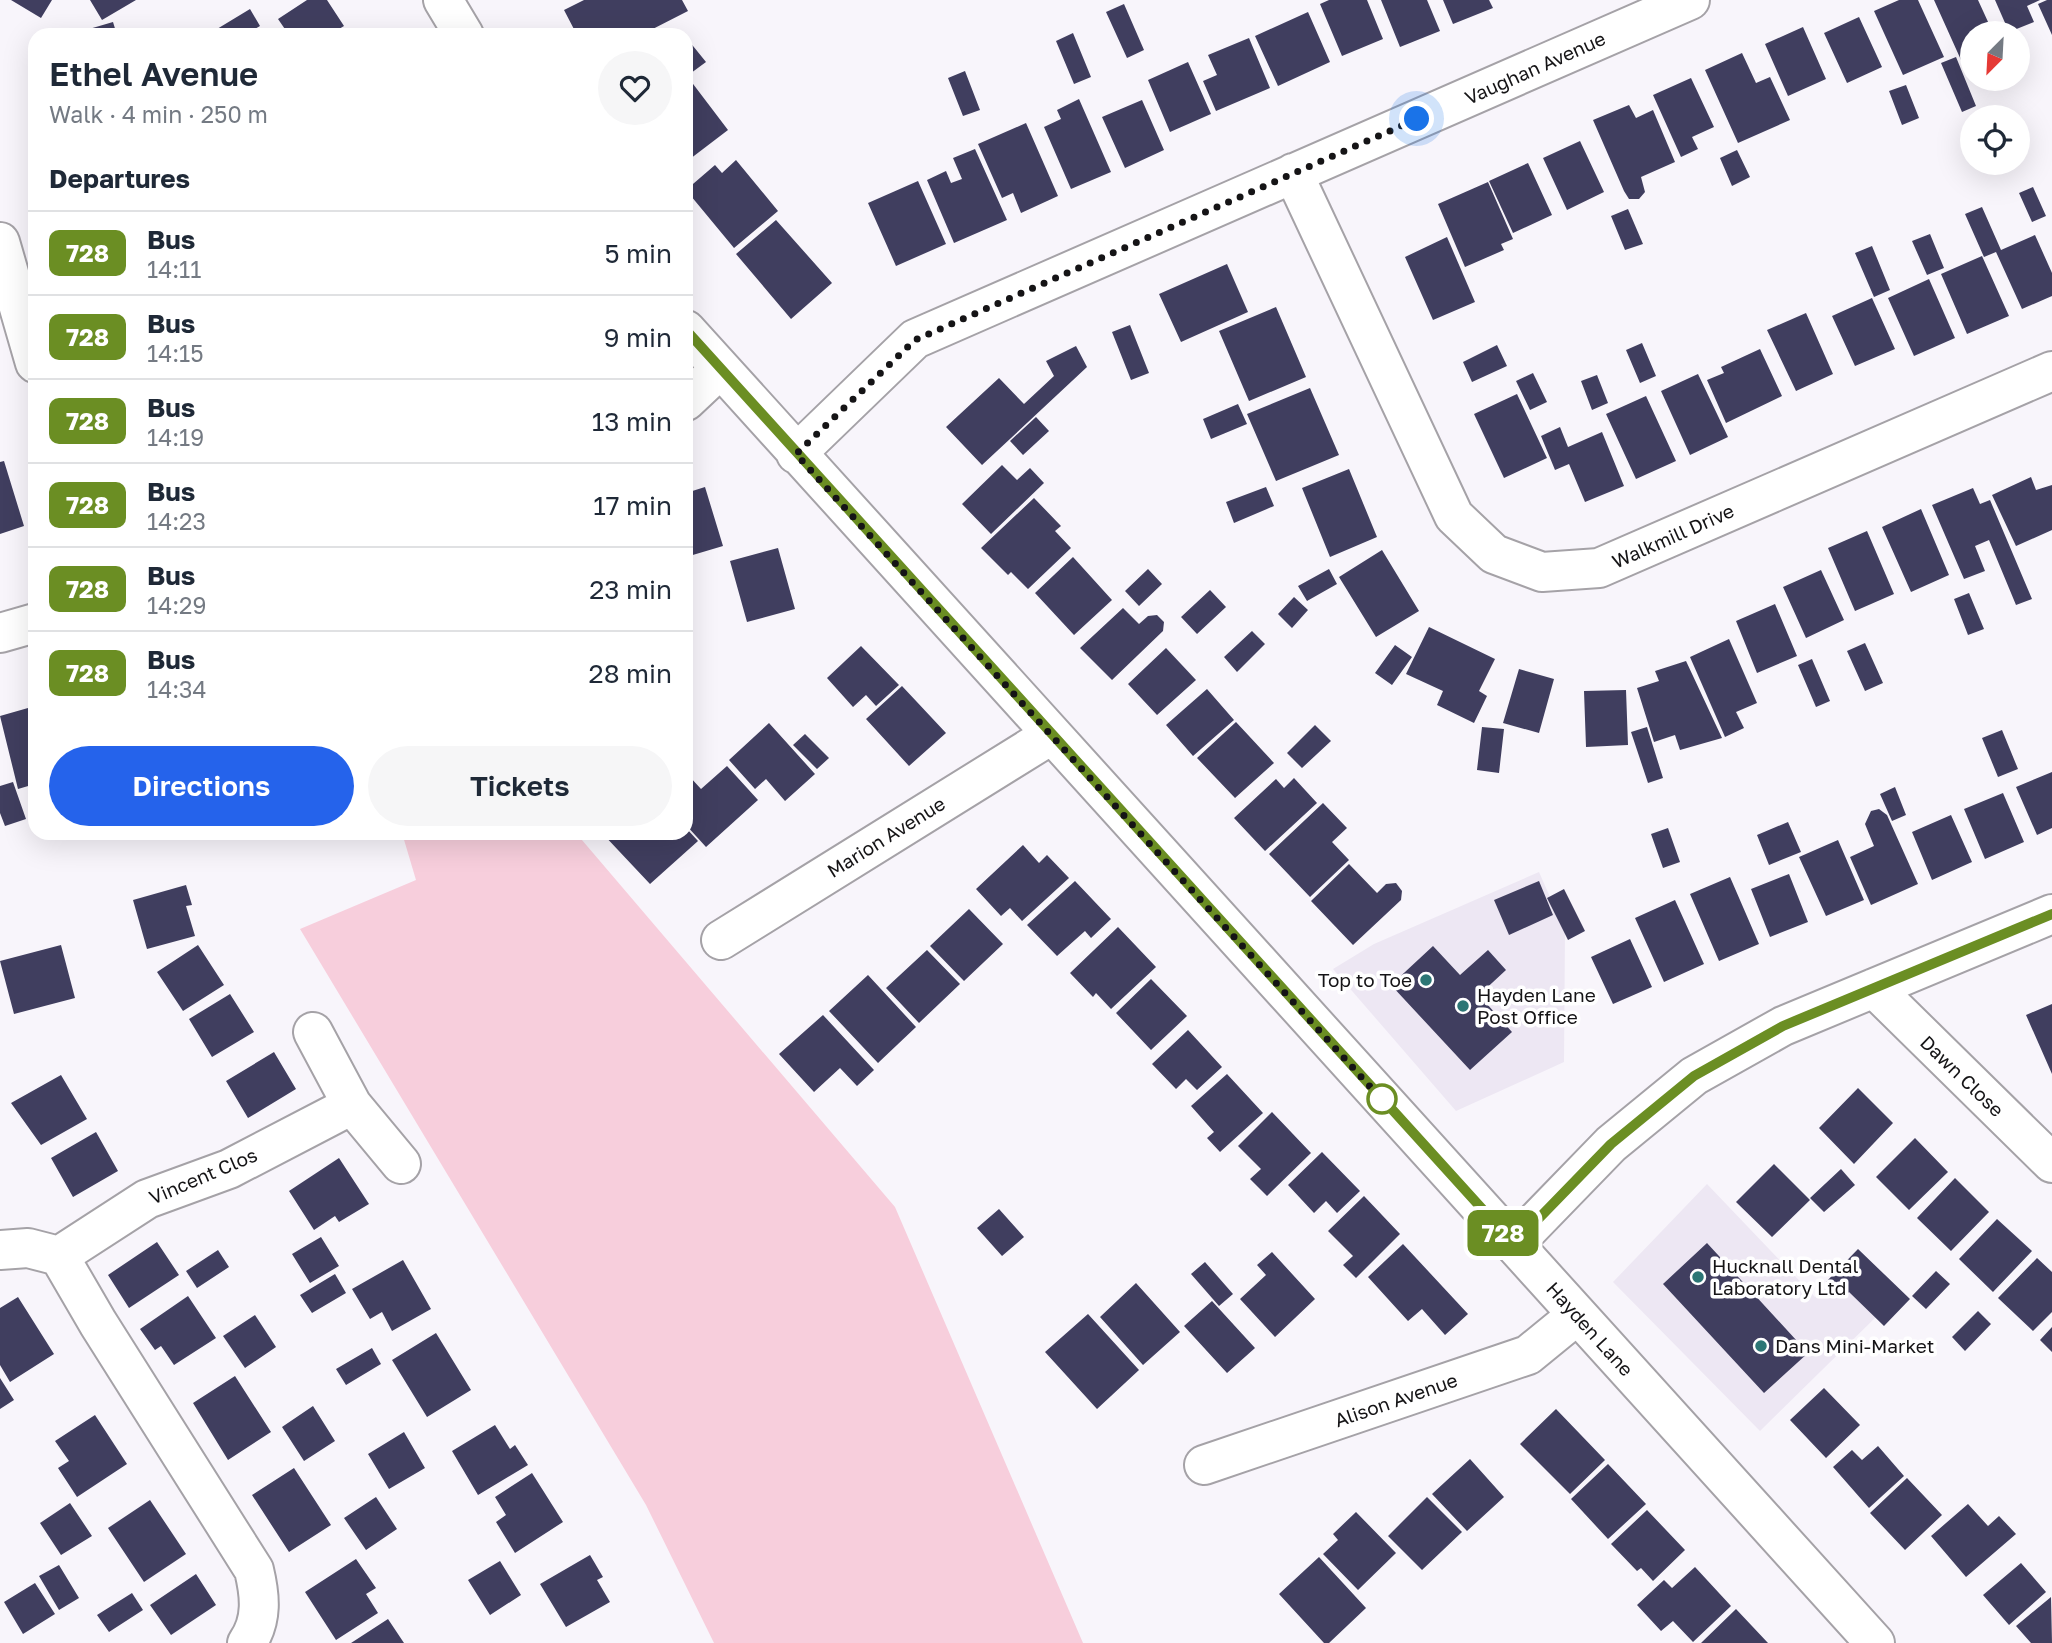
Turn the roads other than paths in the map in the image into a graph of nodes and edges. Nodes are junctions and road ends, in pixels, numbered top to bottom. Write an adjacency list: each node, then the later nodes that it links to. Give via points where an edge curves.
1 (443, 0): 3 (street)
2 (1690, 0): 4 (street, Vaughan Avenue)
3 (460, 28)
4 (1293, 173): 9 (street, Walkmill Drive, via 1454,516 1494,554 1542,572 1599,568); 11 (street, Vaughan Avenue, via 915,340)
5 (0, 242): 7 (street)
6 (693, 338): 8 (street, Hayden Lane)
7 (28, 339)
8 (719, 370): 10 (street); 11 (street, Hayden Lane)
9 (2052, 370)
10 (693, 394)
11 (796, 454): 14 (street, Hayden Lane)
12 (28, 625): 13 (street)
13 (0, 633)
14 (1051, 735): 16 (street, Marion Avenue); 22 (street, Hayden Lane)
15 (2052, 914): 17 (street)
16 (721, 940)
17 (1874, 988): 20 (street, Dawn Close); 22 (street, via 1783,1026 1694,1076 1611,1144)
18 (313, 1032): 19 (street)
19 (352, 1105): 21 (street); 24 (street, Vincent Clos, via 229,1169 147,1199)
20 (2052, 1163)
21 (401, 1164)
22 (1514, 1244): 25 (street, Hayden Lane)
23 (0, 1250): 24 (street, via 28,1248)
24 (59, 1256): 27 (street, via 254,1570 261,1599)
25 (1577, 1315): 26 (street, Alison Avenue, via 1528,1355); 28 (street, Hayden Lane)
26 (1204, 1465)
27 (256, 1640)
28 (1875, 1643)

